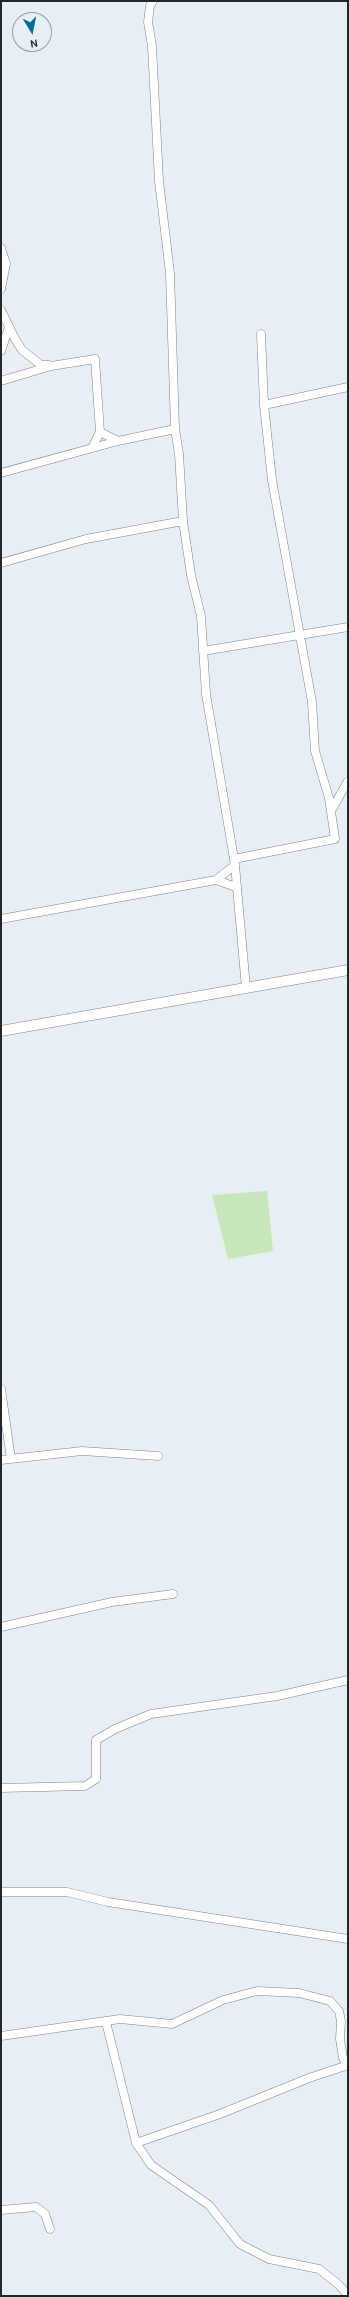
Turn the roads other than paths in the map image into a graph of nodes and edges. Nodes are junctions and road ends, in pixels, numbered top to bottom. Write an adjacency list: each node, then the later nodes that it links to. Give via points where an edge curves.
1 (153, 1): 12 (street, via 148,22 152,46 159,181 172,303)
2 (1, 248): 3 (street, via 6,264)
3 (1, 289)
4 (1, 310): 5 (street)
5 (9, 327): 7 (street); 8 (street, via 22,350 41,365)
6 (261, 334): 11 (street)
7 (1, 351)
8 (51, 366): 9 (street); 13 (street, via 94,359)
9 (1, 381)
10 (348, 388): 11 (street)
11 (264, 405): 20 (street, via 272,480)
12 (175, 428): 14 (street); 17 (street)
13 (100, 432): 14 (street); 15 (street)
14 (118, 441): 15 (street)
15 (92, 448): 16 (street)
16 (1, 473)
17 (183, 521): 18 (street, via 86,539); 21 (street, via 191,575 201,616)
18 (1, 563)
19 (348, 627): 20 (street)
20 (299, 634): 21 (street); 23 (street, via 312,702 315,751)
21 (203, 651): 24 (street, via 206,694)
22 (348, 781): 23 (street)
23 (331, 812): 24 (street, via 336,838)
24 (234, 862): 25 (street); 26 (street)
25 (216, 880): 26 (street); 27 (street)
26 (236, 887): 29 (street)
27 (1, 919)
28 (348, 970): 29 (main road)
29 (246, 988): 30 (main road)
30 (1, 1031)
31 (1, 1389): 33 (street)
32 (158, 1456): 33 (street, via 82,1451)
33 (11, 1459): 34 (street)
34 (1, 1460)
35 (173, 1594): 36 (street, via 112,1602)
36 (1, 1627)
37 (348, 1680): 38 (street, via 277,1696 151,1714 96,1740 96,1779 86,1786)
38 (1, 1788)
39 (1, 1892): 40 (street, via 67,1892 108,1902)
40 (348, 1939)
41 (106, 2022): 42 (street); 43 (street, via 120,2019 172,2024 223,2000 257,1991 299,1993 330,2001 339,2011 343,2058); 44 (street)
42 (1, 2036)
43 (348, 2065): 44 (street)
44 (136, 2143): 47 (street, via 151,2165 209,2206 240,2244 269,2259 319,2269)
45 (1, 2210): 46 (street, via 36,2208 45,2214)
46 (50, 2229)
47 (348, 2295)

